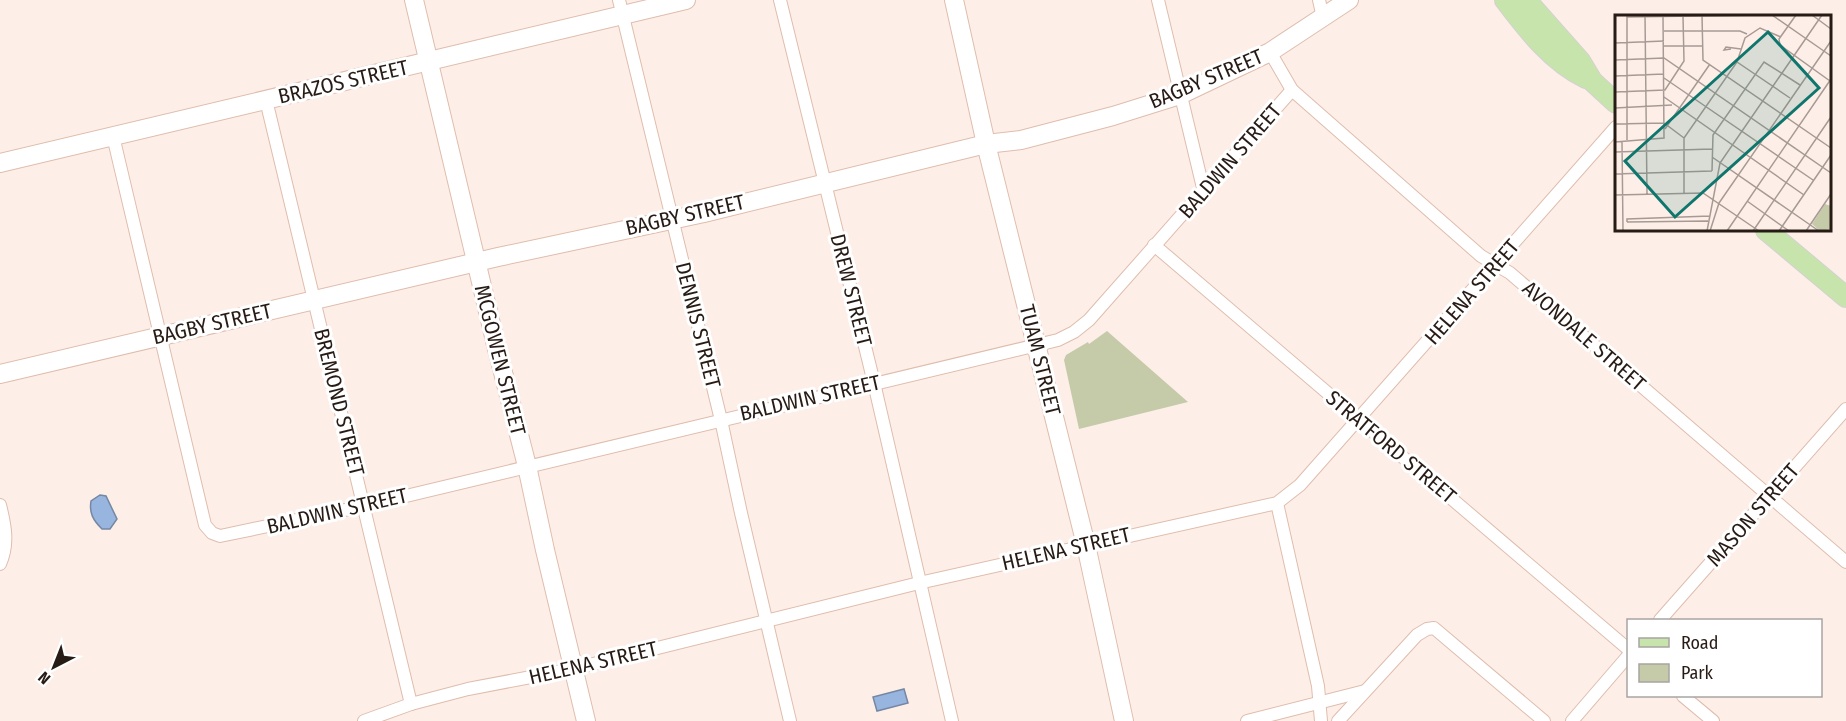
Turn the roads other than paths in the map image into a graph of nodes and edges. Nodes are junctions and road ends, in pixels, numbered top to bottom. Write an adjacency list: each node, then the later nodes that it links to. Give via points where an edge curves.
1 (414, 0): 13 (main road, MCGOWEN STREET)
2 (686, 0): 10 (main road, BRAZOS STREET)
3 (780, 0): 23 (street, DREW STREET)
4 (954, 0): 21 (main road, TUAM STREET)
5 (1158, 0): 16 (street)
6 (1319, 0): 11 (street)
7 (1349, 0): 11 (main road, BAGBY STREET)
8 (1505, 0): 14 (main road, via 1551,53 1573,72)
9 (1526, 0): 14 (main road, via 1580,61)
10 (621, 8): 13 (main road, BRAZOS STREET); 25 (street, DENNIS STREET)
11 (1323, 18): 12 (main road, BAGBY STREET)
12 (1270, 52): 15 (street, BALDWIN STREET); 16 (main road, BAGBY STREET)
13 (429, 62): 17 (main road, BRAZOS STREET); 28 (main road, MCGOWEN STREET)
14 (1592, 81): 18 (main road)
15 (1292, 90): 24 (street, BALDWIN STREET); 29 (street, AVONDALE STREET)
16 (1180, 95): 21 (main road, BAGBY STREET, via 1021,140); 24 (street)
17 (266, 100): 20 (main road, BRAZOS STREET); 31 (street, BREMOND STREET)
18 (1615, 101)
19 (1615, 130): 29 (street, HELENA STREET)
20 (113, 136): 22 (main road, BRAZOS STREET); 32 (street, BALDWIN STREET)
21 (986, 144): 23 (main road, BAGBY STREET); 33 (main road, TUAM STREET)
22 (0, 163)
23 (824, 182): 25 (main road, BAGBY STREET); 35 (street, DREW STREET)
24 (1204, 192): 27 (street, BALDWIN STREET)
25 (672, 219): 28 (main road, BAGBY STREET); 38 (street, DENNIS STREET)
26 (1767, 231): 30 (main road)
27 (1154, 245): 33 (street, BALDWIN STREET, via 1089,320 1066,336); 37 (street, STRATFORD STREET)
28 (476, 262): 31 (main road, BAGBY STREET); 39 (main road, MCGOWEN STREET)
29 (1496, 264): 37 (street, HELENA STREET); 40 (street, AVONDALE STREET)
30 (1846, 297)
31 (314, 301): 32 (main road, BAGBY STREET); 43 (street, BREMOND STREET)
32 (161, 336): 34 (main road, BAGBY STREET); 43 (street, BALDWIN STREET, via 205,525 212,533 220,536)
33 (1037, 346): 35 (street, BALDWIN STREET); 44 (main road, TUAM STREET)
34 (0, 374)
35 (874, 383): 38 (street, BALDWIN STREET); 47 (street, DREW STREET)
36 (1846, 409): 40 (street, MASON STREET)
37 (1359, 419): 41 (street, HELENA STREET, via 1300,485); 50 (street, STRATFORD STREET)
38 (721, 420): 39 (street, BALDWIN STREET); 49 (street, DENNIS STREET)
39 (527, 466): 43 (street, BALDWIN STREET); 52 (main road, MCGOWEN STREET)
40 (1769, 496): 45 (street, AVONDALE STREET); 48 (street, MASON STREET)
41 (1276, 503): 44 (street, HELENA STREET); 56 (street)
42 (0, 505): 46 (street, via 6,528 5,553)
43 (364, 506): 55 (street, BREMOND STREET)
44 (1086, 545): 47 (street, HELENA STREET); 61 (main road, TUAM STREET)
45 (1846, 562)
46 (0, 564)
47 (919, 583): 49 (street, HELENA STREET); 60 (street, DREW STREET)
48 (1662, 619)
49 (766, 622): 52 (street, HELENA STREET); 59 (street, DENNIS STREET)
50 (1627, 647)
51 (1627, 658): 66 (street)
52 (573, 669): 55 (street, HELENA STREET); 58 (main road, MCGOWEN STREET)
53 (1365, 691): 56 (street); 64 (street); 65 (street, via 1417,635 1434,628)
54 (1684, 697): 67 (street)
55 (411, 704): 57 (street, HELENA STREET)
56 (1319, 704): 62 (street); 63 (street)
57 (364, 721)
58 (586, 721)
59 (790, 721)
60 (952, 721)
61 (1124, 721)
62 (1247, 721)
63 (1321, 721)
64 (1338, 721)
65 (1544, 721)
66 (1572, 721)
67 (1713, 721)

